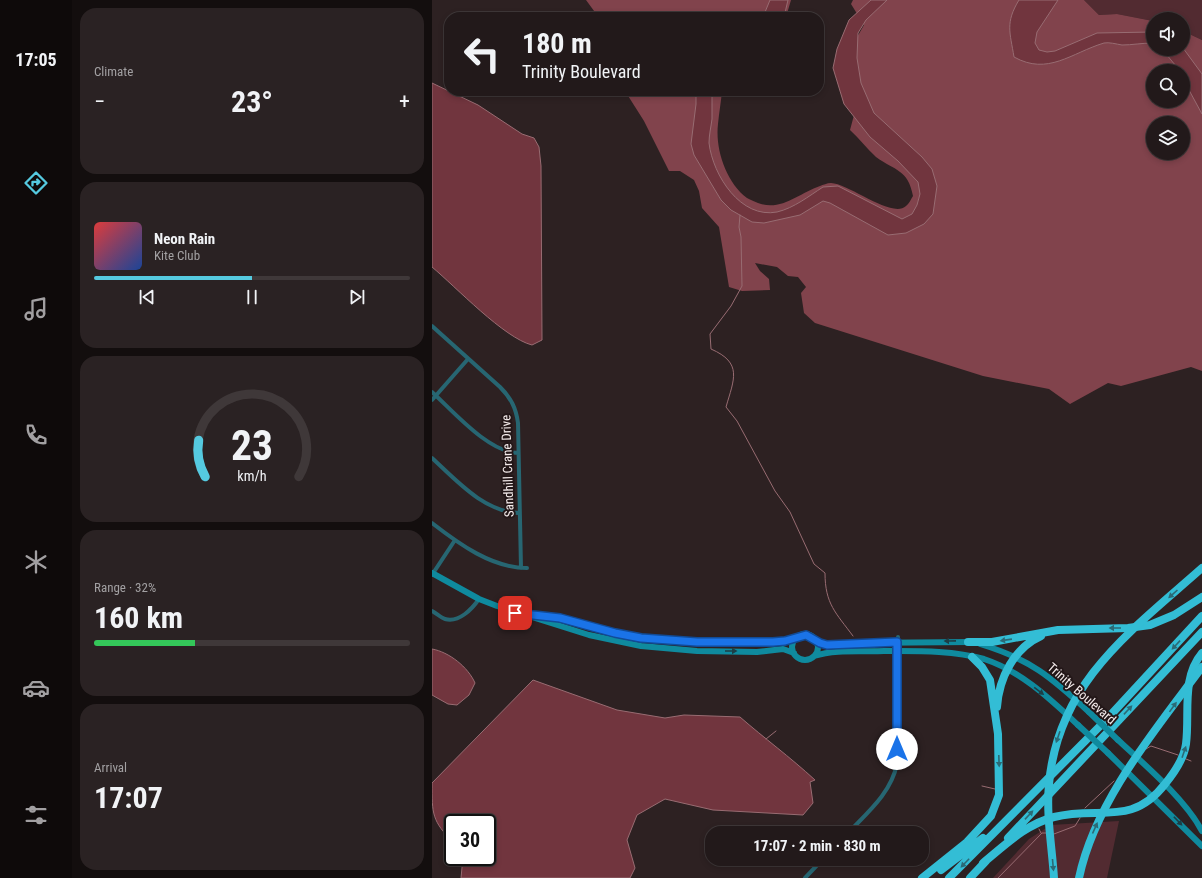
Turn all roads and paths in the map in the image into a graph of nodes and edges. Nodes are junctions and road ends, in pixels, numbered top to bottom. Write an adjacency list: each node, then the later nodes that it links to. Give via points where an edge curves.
1 (432, 326): 2 (street, Sandhill Crane Drive)
2 (468, 359): 3 (street); 5 (street, Sandhill Crane Drive, via 500,387 513,404 518,424)
3 (434, 394): 4 (street); 5 (street, via 490,444 504,452)
4 (432, 400)
5 (518, 453): 7 (street, Sandhill Crane Drive)
6 (432, 458): 7 (street, via 458,482 491,506 505,512)
7 (519, 513): 10 (street, Sandhill Crane Drive)
8 (432, 523): 9 (street)
9 (455, 540): 10 (street, via 494,562); 13 (street)
10 (521, 568): 11 (street)
11 (527, 568)
12 (1202, 568): 47 (highway, one-way to 47, bridge, via 1126,636 1095,668 1072,703 1056,744 1048,785)
13 (432, 574): 15 (main road, Trinity Boulevard)
14 (1202, 597): 19 (highway, one-way to 19, via 1174,615 1150,625)
15 (479, 599): 16 (street, via 462,617 452,620); 17 (main road, Trinity Boulevard)
16 (432, 611)
17 (515, 613): 21 (main road, Trinity Boulevard, via 560,618 615,633 673,641 773,642); 26 (main road, Trinity Boulevard, one-way to 26, via 589,635 641,646 697,651 757,652 783,649)
18 (1202, 616): 36 (highway, one-way to 36, via 1106,720)
19 (1058, 630): 24 (highway, one-way to 24, via 992,642); 29 (highway, via 1025,645)
20 (1202, 632): 40 (highway, one-way to 20)
21 (796, 638): 22 (main road, Trinity Boulevard, via 806,635); 26 (main road, via 792,645)
22 (816, 640): 23 (main road, Trinity Boulevard, via 827,645); 28 (main road, via 818,648)
23 (897, 640): 24 (main road, Trinity Boulevard, one-way to 23); 25 (street)
24 (968, 642): 29 (main road, Trinity Boulevard)
25 (897, 651): 28 (main road, Trinity Boulevard, via 831,652); 30 (main road, Trinity Boulevard, via 956,653); 37 (street, via 895,774 882,797)
26 (794, 653): 28 (main road, Trinity Boulevard, via 804,660)
27 (1202, 653): 34 (highway, one-way to 27, via 1175,771 1186,745 1190,678)
28 (814, 656)
29 (1015, 656): 32 (highway); 34 (main road, Trinity Boulevard, bridge, via 1045,673)
30 (972, 657): 32 (main road, Trinity Boulevard); 33 (highway, via 990,680)
31 (1202, 667): 48 (highway, one-way to 31, bridge, via 1088,846 1106,805)
32 (1007, 670): 33 (highway, via 998,699); 35 (main road, Trinity Boulevard, one-way to 35, bridge, via 1028,682 1078,724)
33 (996, 722): 43 (highway, one-way to 43, via 1000,785 991,816 967,842)
34 (1165, 786): 35 (highway); 38 (main road, Trinity Boulevard, via 1195,817)
35 (1154, 797): 39 (main road, Trinity Boulevard, one-way to 39); 40 (highway, via 1139,808 1120,813 1062,815 1043,820 1016,836)
36 (1011, 814): 44 (highway); 45 (highway, one-way to 45)
37 (855, 826)
38 (1202, 831)
39 (1202, 846)
40 (983, 863): 46 (highway)
41 (816, 866): 42 (street)
42 (805, 878)
43 (922, 878)
44 (930, 878)
45 (949, 878)
46 (970, 878)
47 (1054, 878)
48 (1079, 878)

